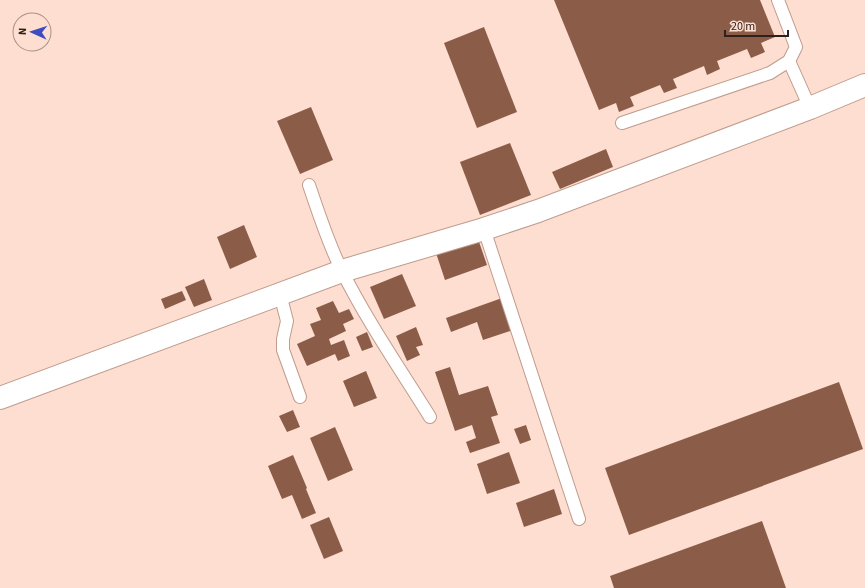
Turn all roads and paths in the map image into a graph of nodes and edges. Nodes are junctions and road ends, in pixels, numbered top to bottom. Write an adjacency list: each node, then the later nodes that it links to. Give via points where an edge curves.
1 (778, 0): 2 (lane, via 796,47)
2 (790, 61): 4 (lane); 5 (lane, via 770,73)
3 (865, 85): 4 (street)
4 (810, 108): 7 (street)
5 (622, 123)
6 (309, 185): 8 (lane)
7 (484, 229): 8 (street); 13 (lane)
8 (342, 271): 9 (street); 12 (lane, via 375,330)
9 (280, 294): 10 (lane, via 287,322 283,350); 11 (street)
10 (300, 397)
11 (0, 398)
12 (430, 417)
13 (579, 519)

